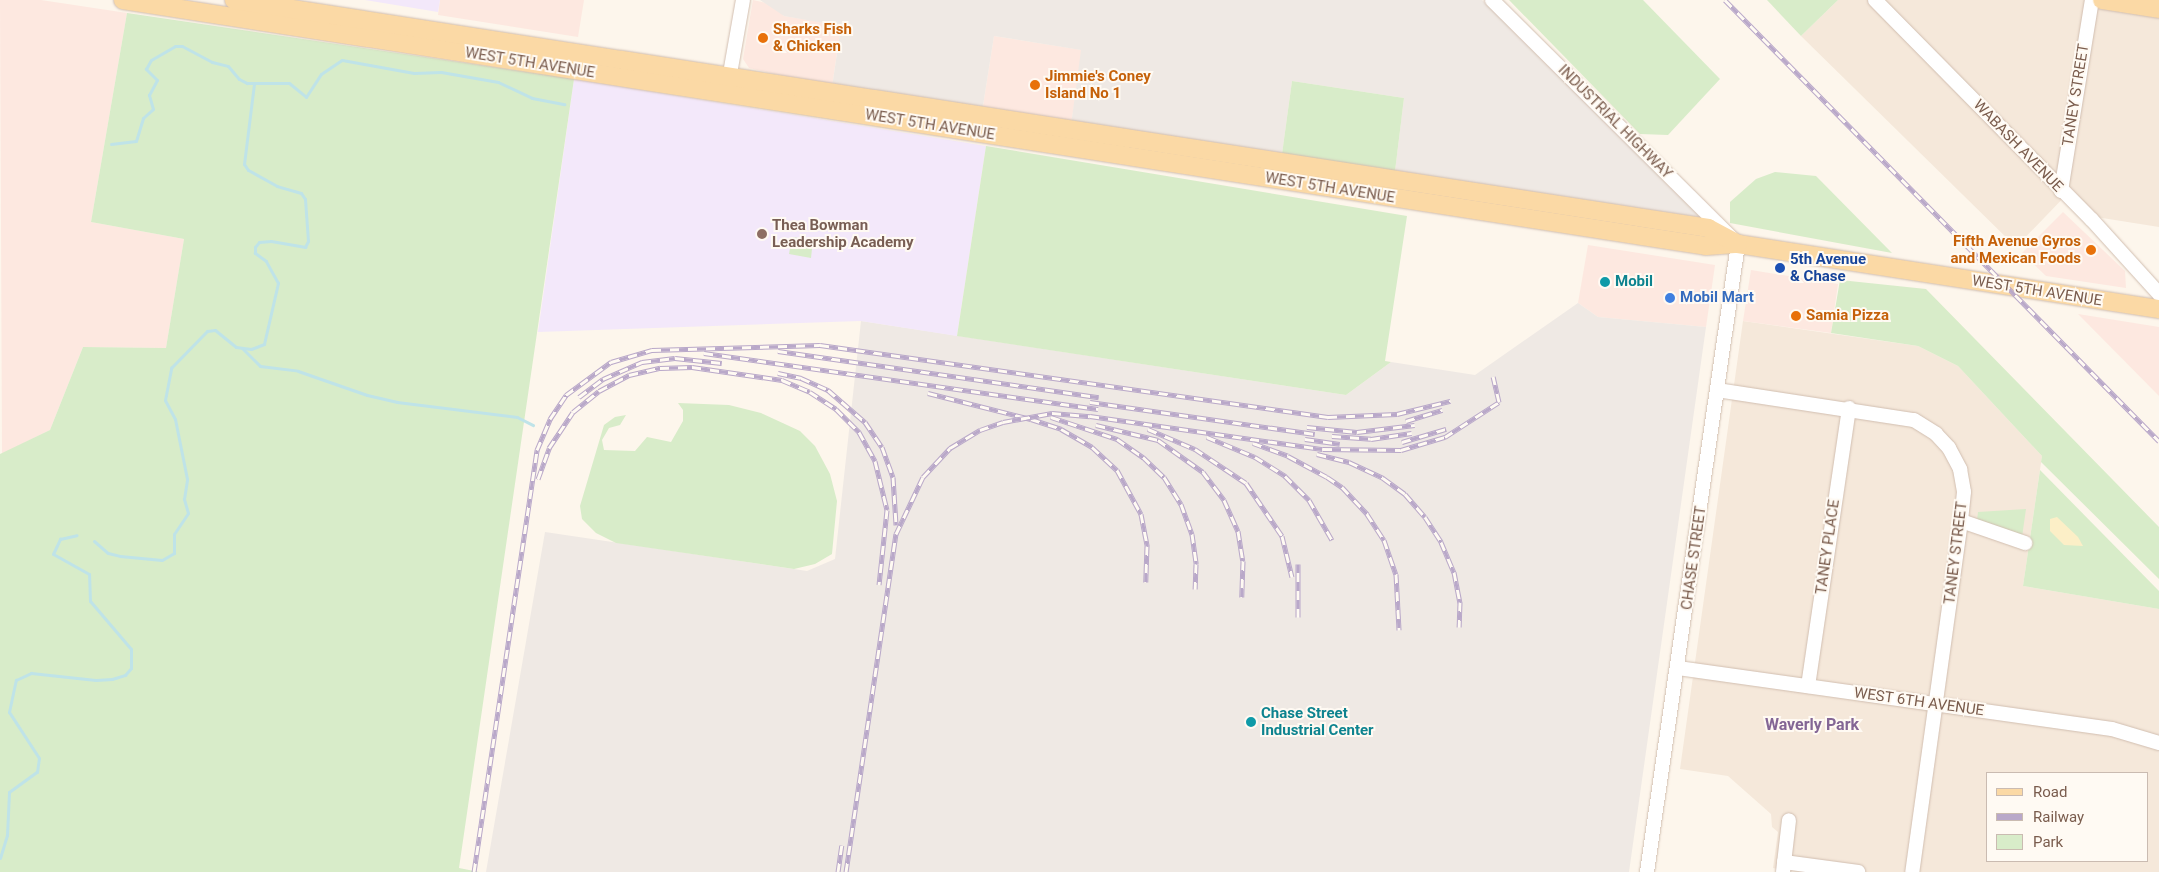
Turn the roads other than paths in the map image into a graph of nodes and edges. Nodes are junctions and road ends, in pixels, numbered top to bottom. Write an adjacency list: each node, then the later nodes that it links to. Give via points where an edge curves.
1 (123, 0): 7 (main road, WEST 5TH AVENUE)
2 (743, 0): 9 (street)
3 (1492, 0): 16 (street, INDUSTRIAL HIGHWAY)
4 (1875, 0): 13 (street, WABASH AVENUE)
5 (2092, 0): 13 (street, TANEY STREET)
6 (2102, 0): 8 (main road)
7 (237, 6): 9 (main road, WEST 5TH AVENUE)
8 (2159, 9)
9 (729, 85): 10 (main road, WEST 5TH AVENUE)
10 (896, 111): 11 (main road, WEST 5TH AVENUE); 12 (main road, WEST 5TH AVENUE)
11 (1274, 161): 12 (main road); 14 (main road, WEST 5TH AVENUE)
12 (1271, 179): 15 (main road, WEST 5TH AVENUE)
13 (2061, 191): 17 (street, WABASH AVENUE)
14 (1522, 199): 15 (main road); 16 (main road, WEST 5TH AVENUE, via 1708,228)
15 (1519, 217): 16 (main road, WEST 5TH AVENUE, via 1706,246)
16 (1738, 244): 18 (main road, WEST 5TH AVENUE); 19 (street, CHASE STREET)
17 (2159, 294)
18 (2159, 310)
19 (1717, 390): 20 (street, TANEY STREET); 23 (street, CHASE STREET)
20 (1849, 408): 21 (street, TANEY STREET, via 1914,420 1936,434 1949,448 1960,469 1964,492); 24 (street, TANEY PLACE)
21 (1961, 521): 22 (street); 25 (street, TANEY STREET)
22 (2024, 543)
23 (1678, 668): 24 (street, WEST 6TH AVENUE); 29 (street, CHASE STREET)
24 (1808, 686): 25 (street, WEST 6TH AVENUE)
25 (1936, 703): 26 (street, WEST 6TH AVENUE, via 2112,729); 31 (street, TANEY STREET)
26 (2159, 743)
27 (1789, 820): 28 (street)
28 (1784, 867): 30 (street)
29 (1648, 872)
30 (1858, 872)
31 (1912, 872)

